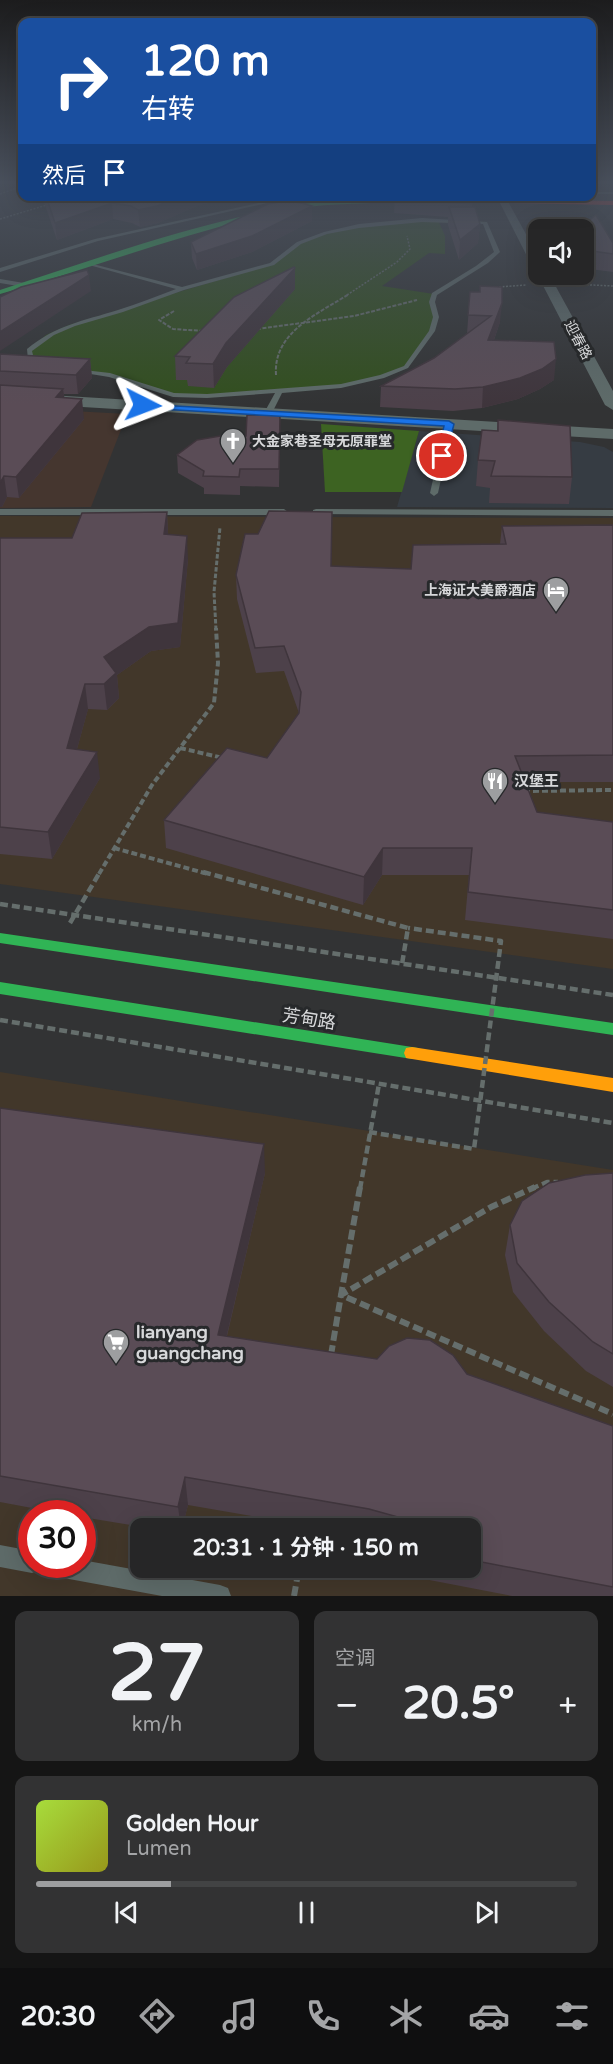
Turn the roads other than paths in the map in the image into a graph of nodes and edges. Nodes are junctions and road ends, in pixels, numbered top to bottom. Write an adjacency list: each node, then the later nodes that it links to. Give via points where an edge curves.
1 (44, 256): 6 (lane)
2 (115, 256): 5 (street)
3 (282, 256): 11 (lane, via 272,264)
4 (494, 256): 16 (lane, via 434,296 436,317 432,332 406,367 341,386)
5 (91, 264): 8 (street); 11 (lane)
6 (0, 270)
7 (0, 281): 8 (lane)
8 (24, 285): 12 (street)
9 (556, 285): 18 (street, 迎春路)
10 (557, 285): 15 (street, 迎春路)
11 (183, 289): 13 (lane, via 46,335 29,350 31,360)
12 (0, 292)
13 (52, 368)
14 (64, 369): 16 (lane, via 110,375 173,395)
15 (613, 376)
16 (280, 390): 19 (lane)
17 (0, 397): 19 (street)
18 (613, 405)
19 (267, 413): 20 (street)
20 (449, 424): 21 (street); 22 (lane)
21 (613, 434)
22 (434, 493)
23 (0, 512): 24 (lane)
24 (293, 512)
25 (305, 512): 26 (lane)
26 (613, 513)
27 (0, 938): 29 (street)
28 (0, 988): 30 (street, 芳甸路)
29 (613, 1029)
30 (613, 1084)
31 (0, 1556): 32 (lane)
32 (18, 1559)
33 (96, 1573): 34 (lane)
34 (220, 1596)

